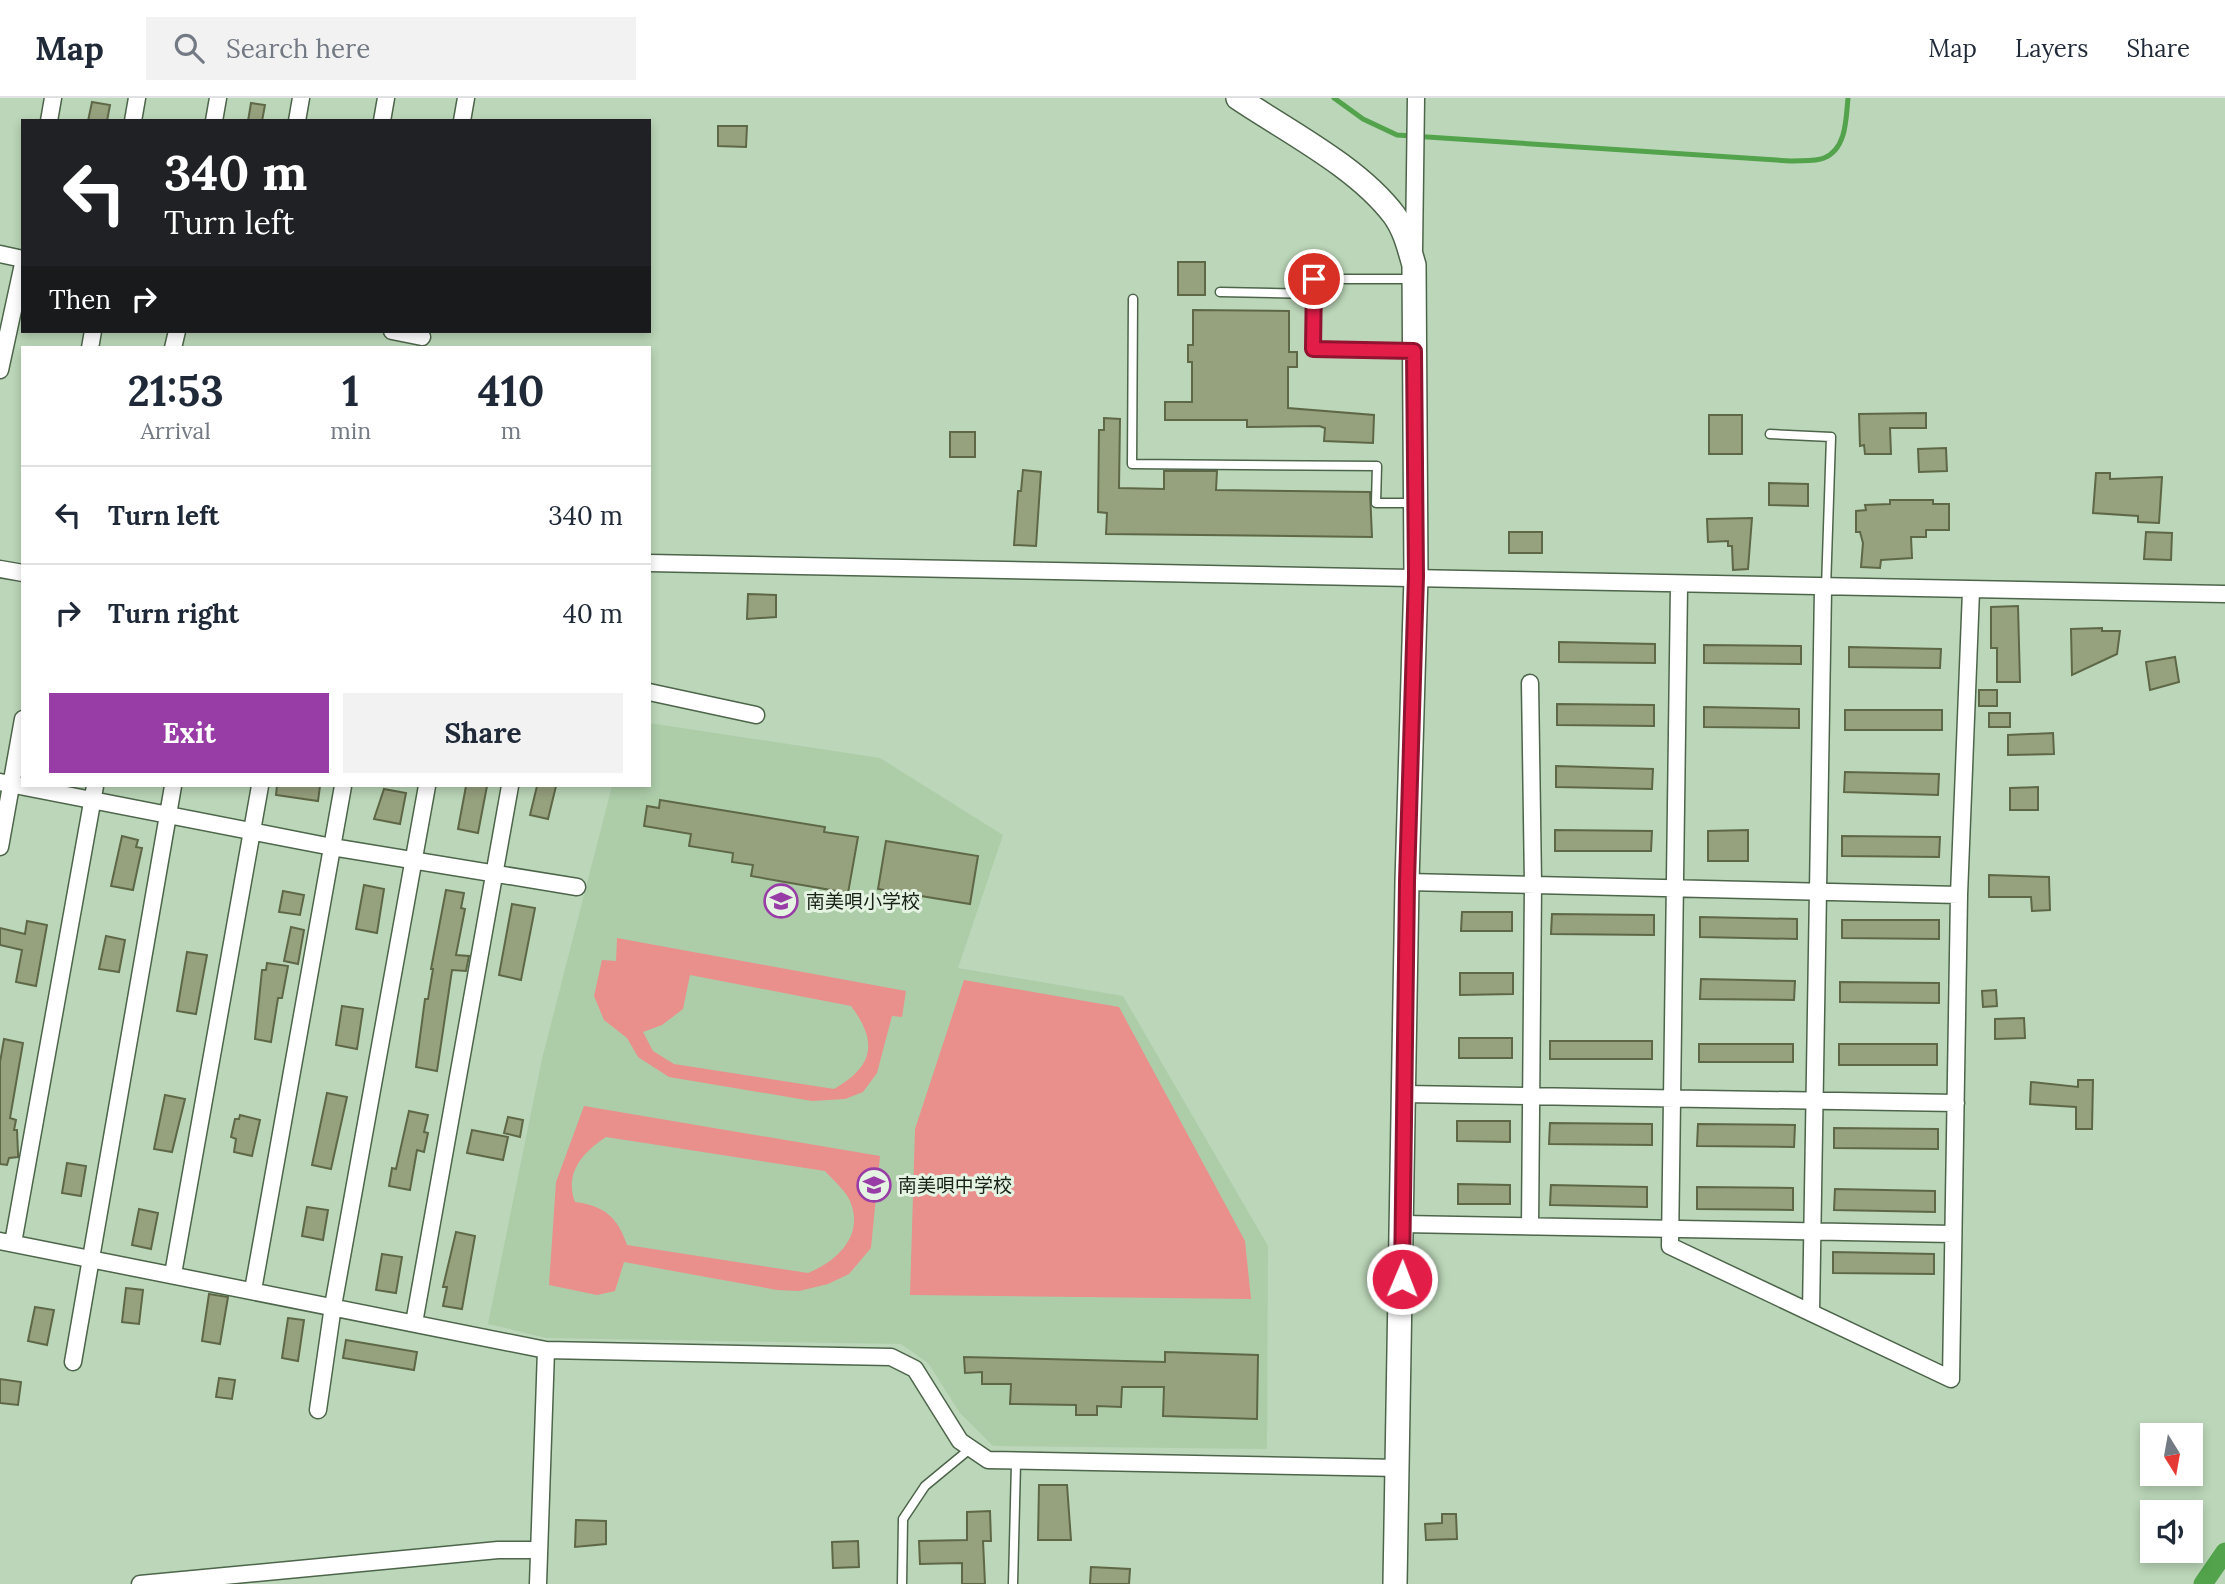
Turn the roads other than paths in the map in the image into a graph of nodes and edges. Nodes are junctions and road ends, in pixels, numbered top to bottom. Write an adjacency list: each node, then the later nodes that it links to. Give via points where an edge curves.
1 (53, 98): 9 (street)
2 (137, 98): 10 (street)
3 (218, 98): 11 (street)
4 (301, 98): 12 (street)
5 (386, 98): 13 (street)
6 (466, 98): 14 (street)
7 (1238, 98): 18 (street, via 1357,178 1406,234)
8 (1416, 98): 18 (street)
9 (49, 119)
10 (133, 119)
11 (214, 119)
12 (297, 119)
13 (382, 119)
14 (462, 119)
15 (0, 254): 16 (street)
16 (21, 260)
17 (21, 270): 25 (street)
18 (1414, 272): 20 (lane, via 1314,279); 24 (street)
19 (1220, 292): 20 (lane)
20 (1314, 294): 24 (lane, via 1313,349)
21 (1133, 299): 27 (lane, via 1132,464 1377,466 1376,503)
22 (400, 333): 23 (street)
23 (422, 339)
24 (1414, 351): 27 (street)
25 (0, 370)
26 (1770, 434): 33 (lane, via 1831,437)
27 (1416, 503): 31 (street)
28 (651, 563): 31 (street)
29 (0, 569): 30 (street)
30 (21, 573)
31 (1416, 576): 32 (street); 54 (street)
32 (1679, 586): 33 (street); 57 (street)
33 (1825, 589): 34 (street); 58 (street)
34 (1970, 591): 35 (street); 59 (street)
35 (2225, 594)
36 (1530, 683): 55 (street)
37 (651, 692): 38 (street)
38 (756, 715)
39 (21, 727): 40 (street)
40 (6, 783): 50 (street)
41 (45, 787): 47 (street)
42 (173, 787): 48 (street)
43 (260, 787): 49 (street)
44 (343, 787): 51 (street)
45 (427, 787): 52 (street)
46 (510, 787): 53 (street)
47 (94, 792): 48 (street); 70 (street)
48 (167, 814): 49 (street); 71 (street)
49 (252, 831): 51 (street); 72 (street)
50 (0, 847)
51 (332, 847): 52 (street); 73 (street)
52 (412, 860): 53 (street); 74 (street)
53 (495, 873): 56 (street); 76 (street)
54 (1407, 882): 55 (street); 60 (street)
55 (1533, 884): 57 (street); 61 (street)
56 (577, 887)
57 (1674, 887): 58 (street); 62 (street)
58 (1817, 891): 59 (street); 63 (street)
59 (1959, 895): 64 (street)
60 (1404, 1094): 61 (street); 65 (street)
61 (1530, 1095): 62 (street); 66 (street)
62 (1671, 1096): 63 (street); 67 (street)
63 (1814, 1099): 64 (street); 68 (street)
64 (1956, 1103): 69 (street)
65 (1403, 1224): 66 (street); 82 (street)
66 (1530, 1226): 67 (street)
67 (1670, 1229): 68 (street); 75 (street, via 1670,1246)
68 (1815, 1232): 69 (street); 75 (street)
69 (1954, 1234): 75 (street, via 1951,1378)
70 (7, 1242): 71 (street)
71 (89, 1258): 72 (street); 78 (street)
72 (173, 1275): 73 (street)
73 (253, 1290): 74 (street)
74 (333, 1306): 76 (street); 79 (street)
75 (1811, 1313)
76 (414, 1322): 77 (street)
77 (546, 1350): 80 (street, via 891,1357 915,1369 960,1441); 83 (street)
78 (73, 1363)
79 (318, 1410)
80 (971, 1448): 81 (street, via 988,1460); 86 (lane, via 925,1486 903,1519)
81 (1016, 1462): 82 (street); 87 (lane)
82 (1399, 1468): 88 (street)
83 (538, 1550): 84 (street); 85 (street)
84 (140, 1584)
85 (538, 1584)
86 (902, 1584)
87 (1013, 1584)
88 (1395, 1584)

